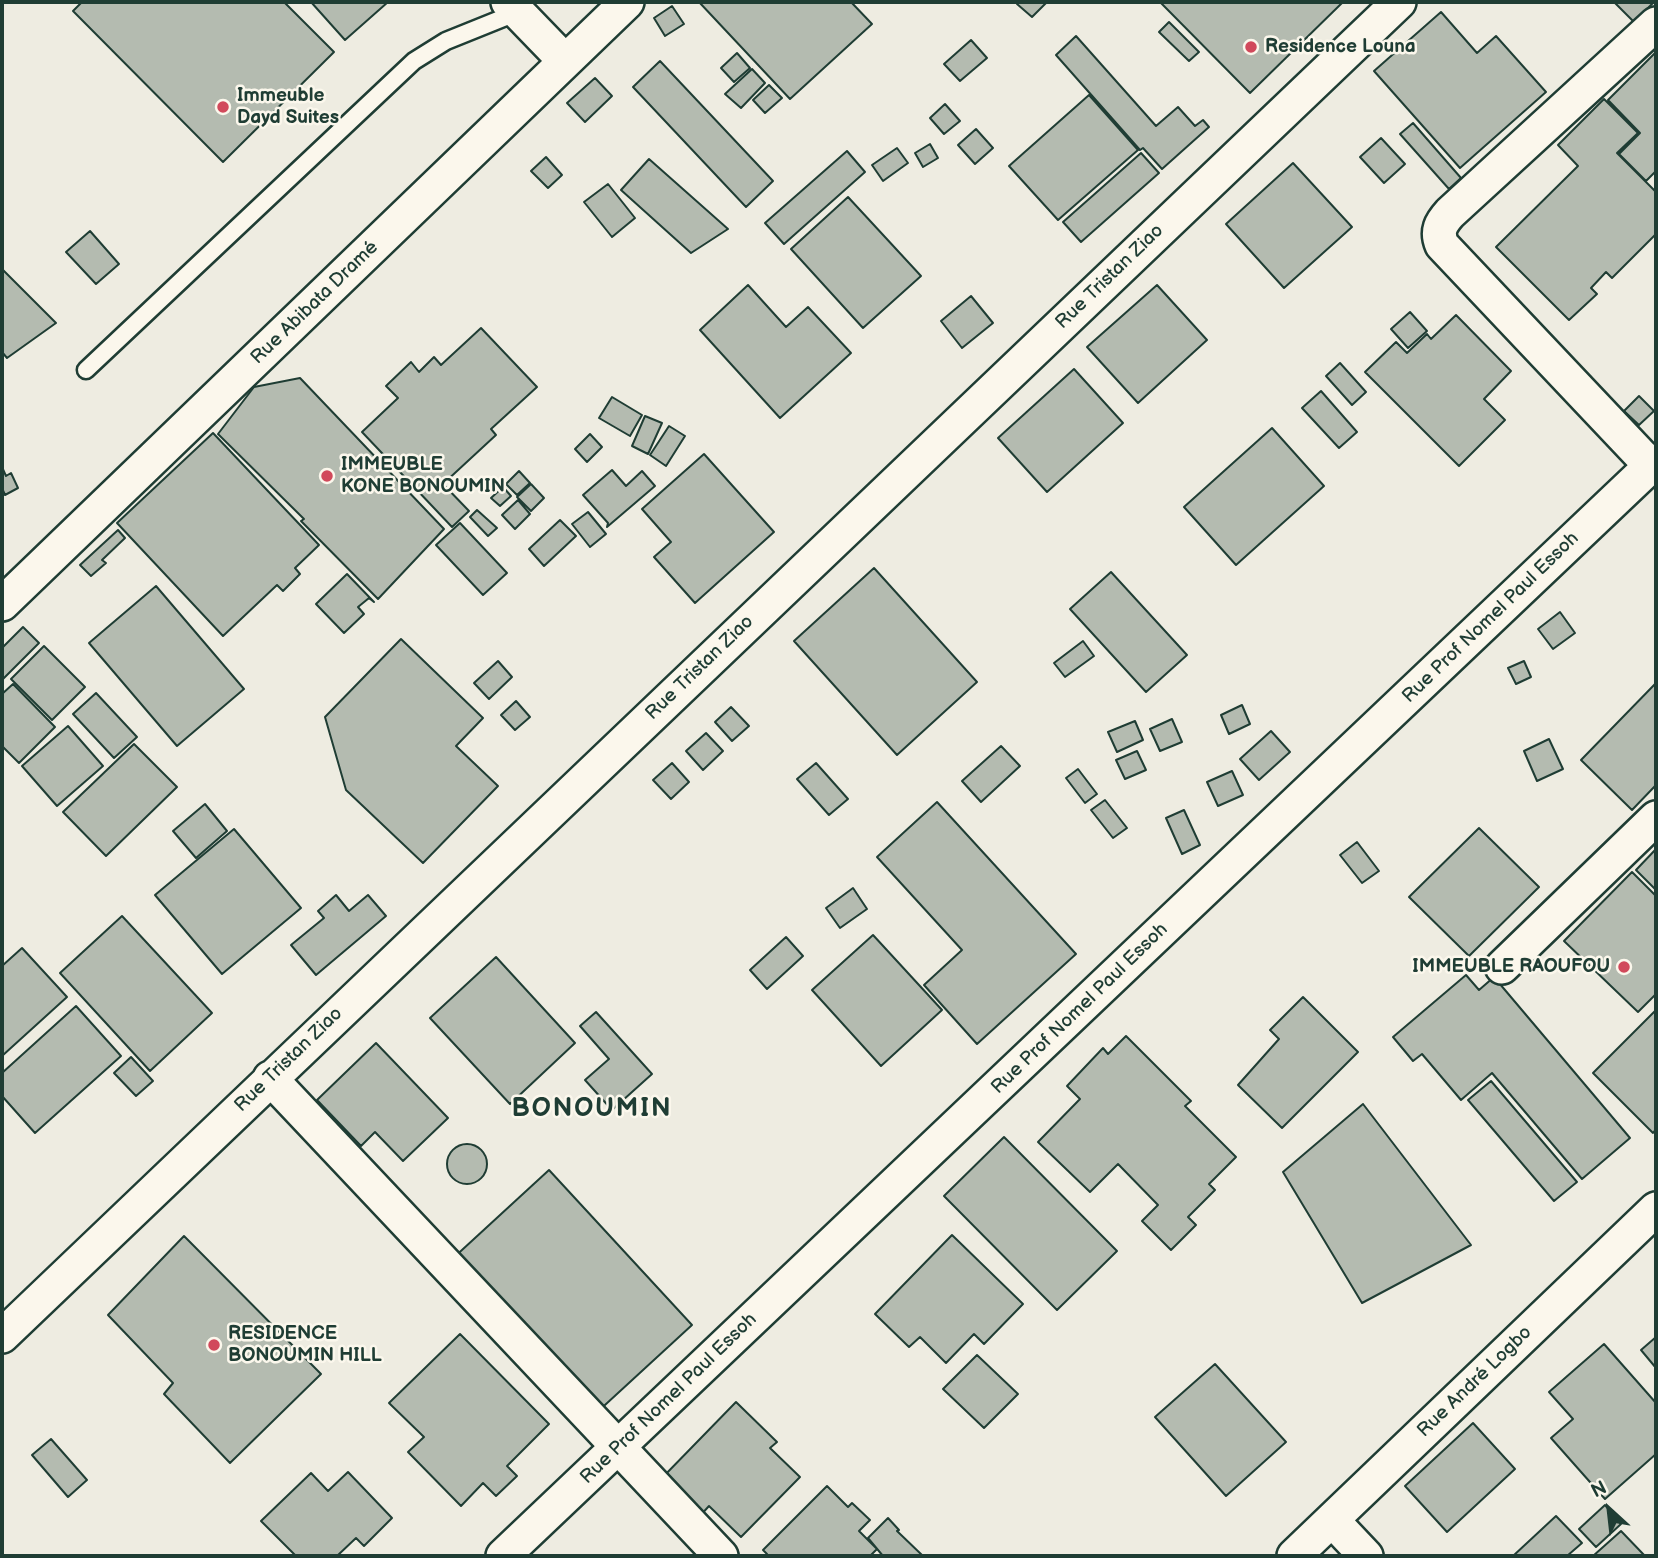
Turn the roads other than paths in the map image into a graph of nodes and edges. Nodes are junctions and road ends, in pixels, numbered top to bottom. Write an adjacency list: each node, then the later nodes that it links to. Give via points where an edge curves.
1 (627, 2): 5 (street, Rue Abibata Dramé)
2 (1399, 2): 11 (street, Rue Tristan Ziao)
3 (513, 7): 5 (street); 6 (lane, via 414,61)
4 (1656, 24): 7 (street, via 1450,213 1437,236)
5 (565, 61): 8 (street, Rue Abibata Dramé)
6 (86, 370)
7 (1653, 464): 14 (street, Rue Prof Nomel Paul Essoh)
8 (2, 604)
9 (1656, 818): 10 (street)
10 (1502, 967)
11 (270, 1078): 13 (street, Rue Tristan Ziao); 14 (street)
12 (1656, 1209): 15 (street, Rue André Logbo)
13 (2, 1336)
14 (618, 1447): 16 (street, Rue Prof Nomel Paul Essoh); 17 (street)
15 (1332, 1520): 18 (street, Rue André Logbo); 19 (street)
16 (503, 1556)
17 (721, 1556)
18 (1294, 1556)
19 (1366, 1556)

